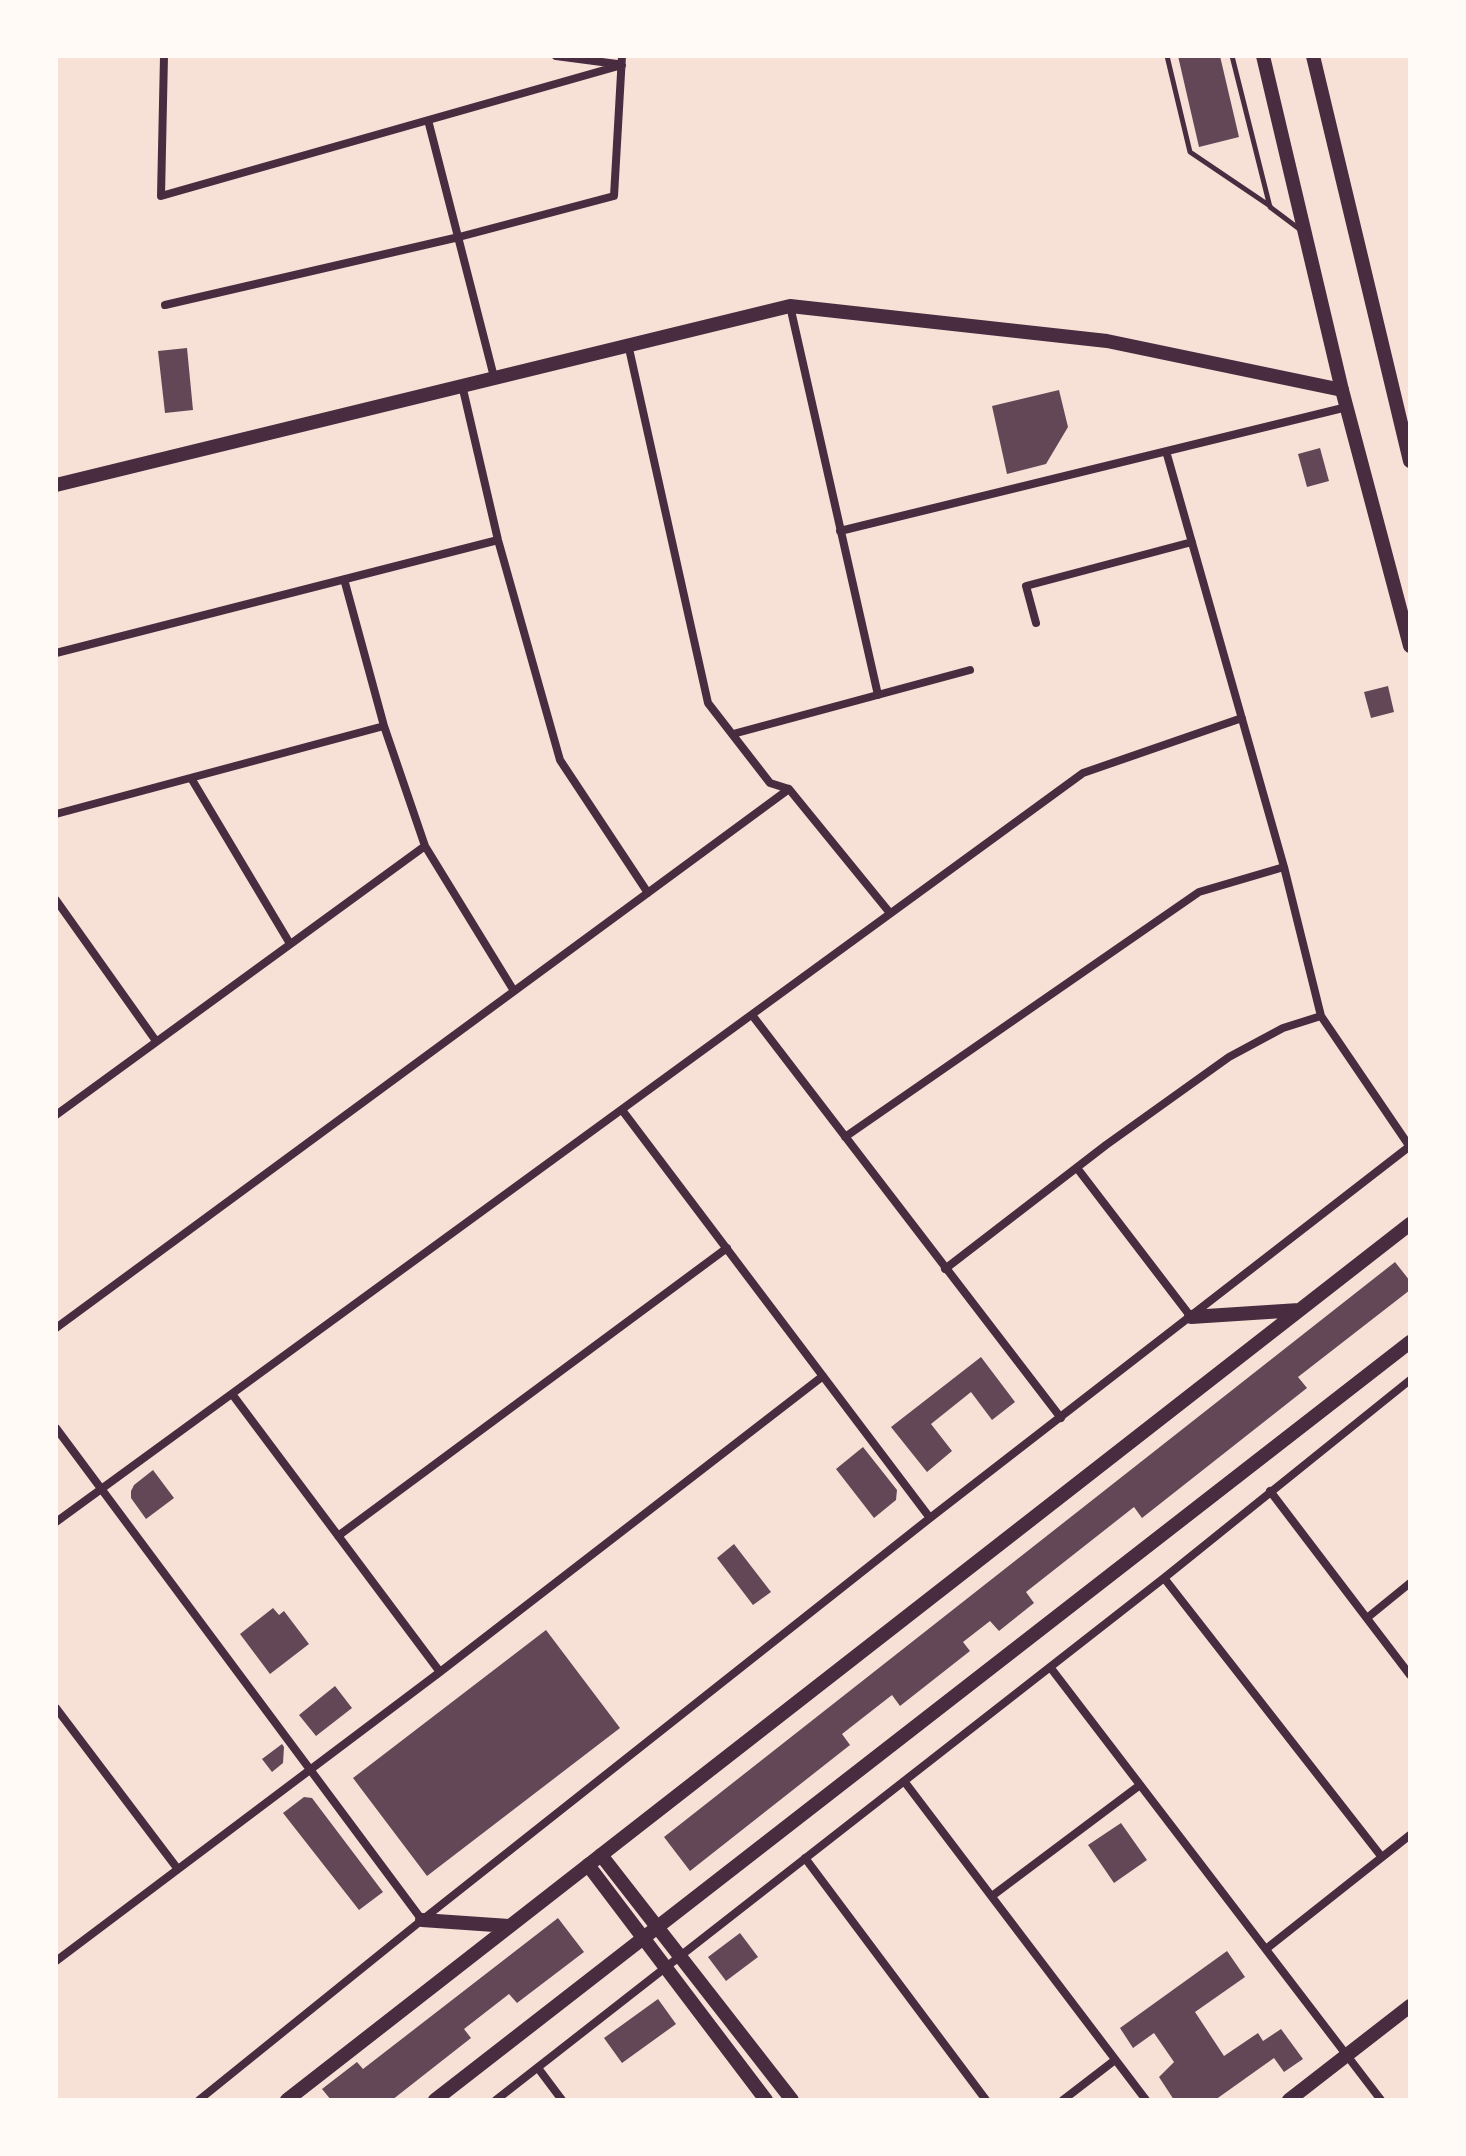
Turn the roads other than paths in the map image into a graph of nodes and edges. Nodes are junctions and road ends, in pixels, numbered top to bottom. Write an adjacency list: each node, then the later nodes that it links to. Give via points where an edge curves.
1 (164, 56): 8 (street, via 161,196)
2 (556, 56): 7 (street)
3 (1167, 56): 9 (lane, via 1190,152)
4 (1232, 56): 9 (lane)
5 (1263, 56): 10 (main road)
6 (1313, 56): 20 (main road)
7 (622, 60): 8 (street); 11 (street, via 614,196)
8 (428, 120): 11 (street)
9 (1270, 207): 10 (lane)
10 (1306, 234): 17 (main road)
11 (459, 237): 12 (street); 15 (street)
12 (165, 305)
13 (790, 306): 14 (main road); 17 (main road, via 1107,341); 22 (street)
14 (628, 344): 15 (main road); 33 (street, via 708,703)
15 (494, 377): 16 (main road)
16 (461, 385): 21 (main road); 23 (street)
17 (1342, 390): 18 (main road)
18 (1347, 407): 19 (street); 27 (main road)
19 (1166, 451): 22 (street); 24 (street)
20 (1410, 461)
21 (56, 485)
22 (840, 531): 30 (street)
23 (498, 540): 25 (street); 39 (street, via 560,760)
24 (1192, 542): 26 (street, via 1026,586); 31 (street)
25 (344, 579): 28 (street); 32 (street)
26 (1036, 623)
27 (1410, 646)
28 (56, 653)
29 (970, 670): 30 (street)
30 (878, 695): 33 (street)
31 (1242, 718): 38 (street); 41 (street, via 1083,773)
32 (384, 726): 34 (street); 37 (street)
33 (733, 734): 35 (street, via 770,783)
34 (191, 778): 36 (street); 42 (street)
35 (789, 789): 39 (street); 41 (street)
36 (56, 814)
37 (425, 846): 42 (street); 43 (street)
38 (1284, 867): 45 (street); 49 (street, via 1199,892)
39 (648, 893): 43 (street)
40 (56, 900): 46 (street)
41 (890, 913): 44 (street)
42 (289, 942): 46 (street)
43 (514, 991): 57 (street)
44 (752, 1015): 47 (street); 49 (street)
45 (1321, 1016): 50 (street); 51 (street, via 1253,1042)
46 (156, 1041): 48 (street)
47 (622, 1110): 53 (street); 61 (street)
48 (56, 1115)
49 (845, 1137): 54 (street)
50 (1410, 1146): 56 (street)
51 (1077, 1168): 54 (street); 56 (street)
52 (1410, 1224): 55 (main road)
53 (727, 1248): 59 (street); 68 (street)
54 (945, 1269): 62 (street)
55 (1299, 1310): 56 (main road); 81 (main road)
56 (1191, 1317): 62 (street)
57 (56, 1328)
58 (1410, 1342): 89 (main road)
59 (823, 1376): 66 (street); 73 (street)
60 (1410, 1380): 65 (street)
61 (232, 1394): 64 (street); 68 (street)
62 (1061, 1418): 66 (street)
63 (56, 1428): 64 (street)
64 (102, 1488): 67 (street); 77 (street)
65 (1270, 1491): 69 (street); 71 (street)
66 (930, 1518): 87 (street)
67 (56, 1522)
68 (338, 1536): 73 (street)
69 (1164, 1578): 72 (street); 82 (street)
70 (1410, 1583): 71 (street)
71 (1367, 1618): 74 (street)
72 (1050, 1667): 78 (street); 79 (street)
73 (440, 1672): 77 (street)
74 (1410, 1675)
75 (56, 1708): 76 (street)
76 (60, 1721): 85 (street)
77 (311, 1770): 85 (street); 87 (street)
78 (904, 1781): 83 (street); 86 (street)
79 (1140, 1785): 86 (street); 91 (street)
80 (1410, 1835): 82 (street)
81 (601, 1855): 84 (main road); 89 (main road)
82 (1381, 1856): 91 (street)
83 (805, 1858): 92 (street); 106 (street)
84 (588, 1865): 88 (main road); 90 (main road)
85 (177, 1868): 93 (street)
86 (992, 1896): 97 (street)
87 (422, 1920): 88 (main road); 99 (street)
88 (509, 1926): 100 (main road)
89 (657, 1927): 90 (main road); 92 (main road)
90 (643, 1938): 94 (main road); 101 (main road)
91 (1266, 1949): 96 (street)
92 (680, 1956): 94 (street); 105 (main road)
93 (56, 1961)
94 (666, 1968): 98 (street); 104 (main road)
95 (1410, 2006): 96 (main road)
96 (1348, 2054): 109 (main road); 110 (street)
97 (1115, 2060): 107 (street); 108 (street)
98 (538, 2068): 102 (street); 103 (street)
99 (199, 2100)
100 (287, 2100)
101 (435, 2100)
102 (496, 2100)
103 (562, 2100)
104 (766, 2100)
105 (792, 2100)
106 (986, 2100)
107 (1063, 2100)
108 (1146, 2100)
109 (1289, 2100)
110 (1381, 2100)

